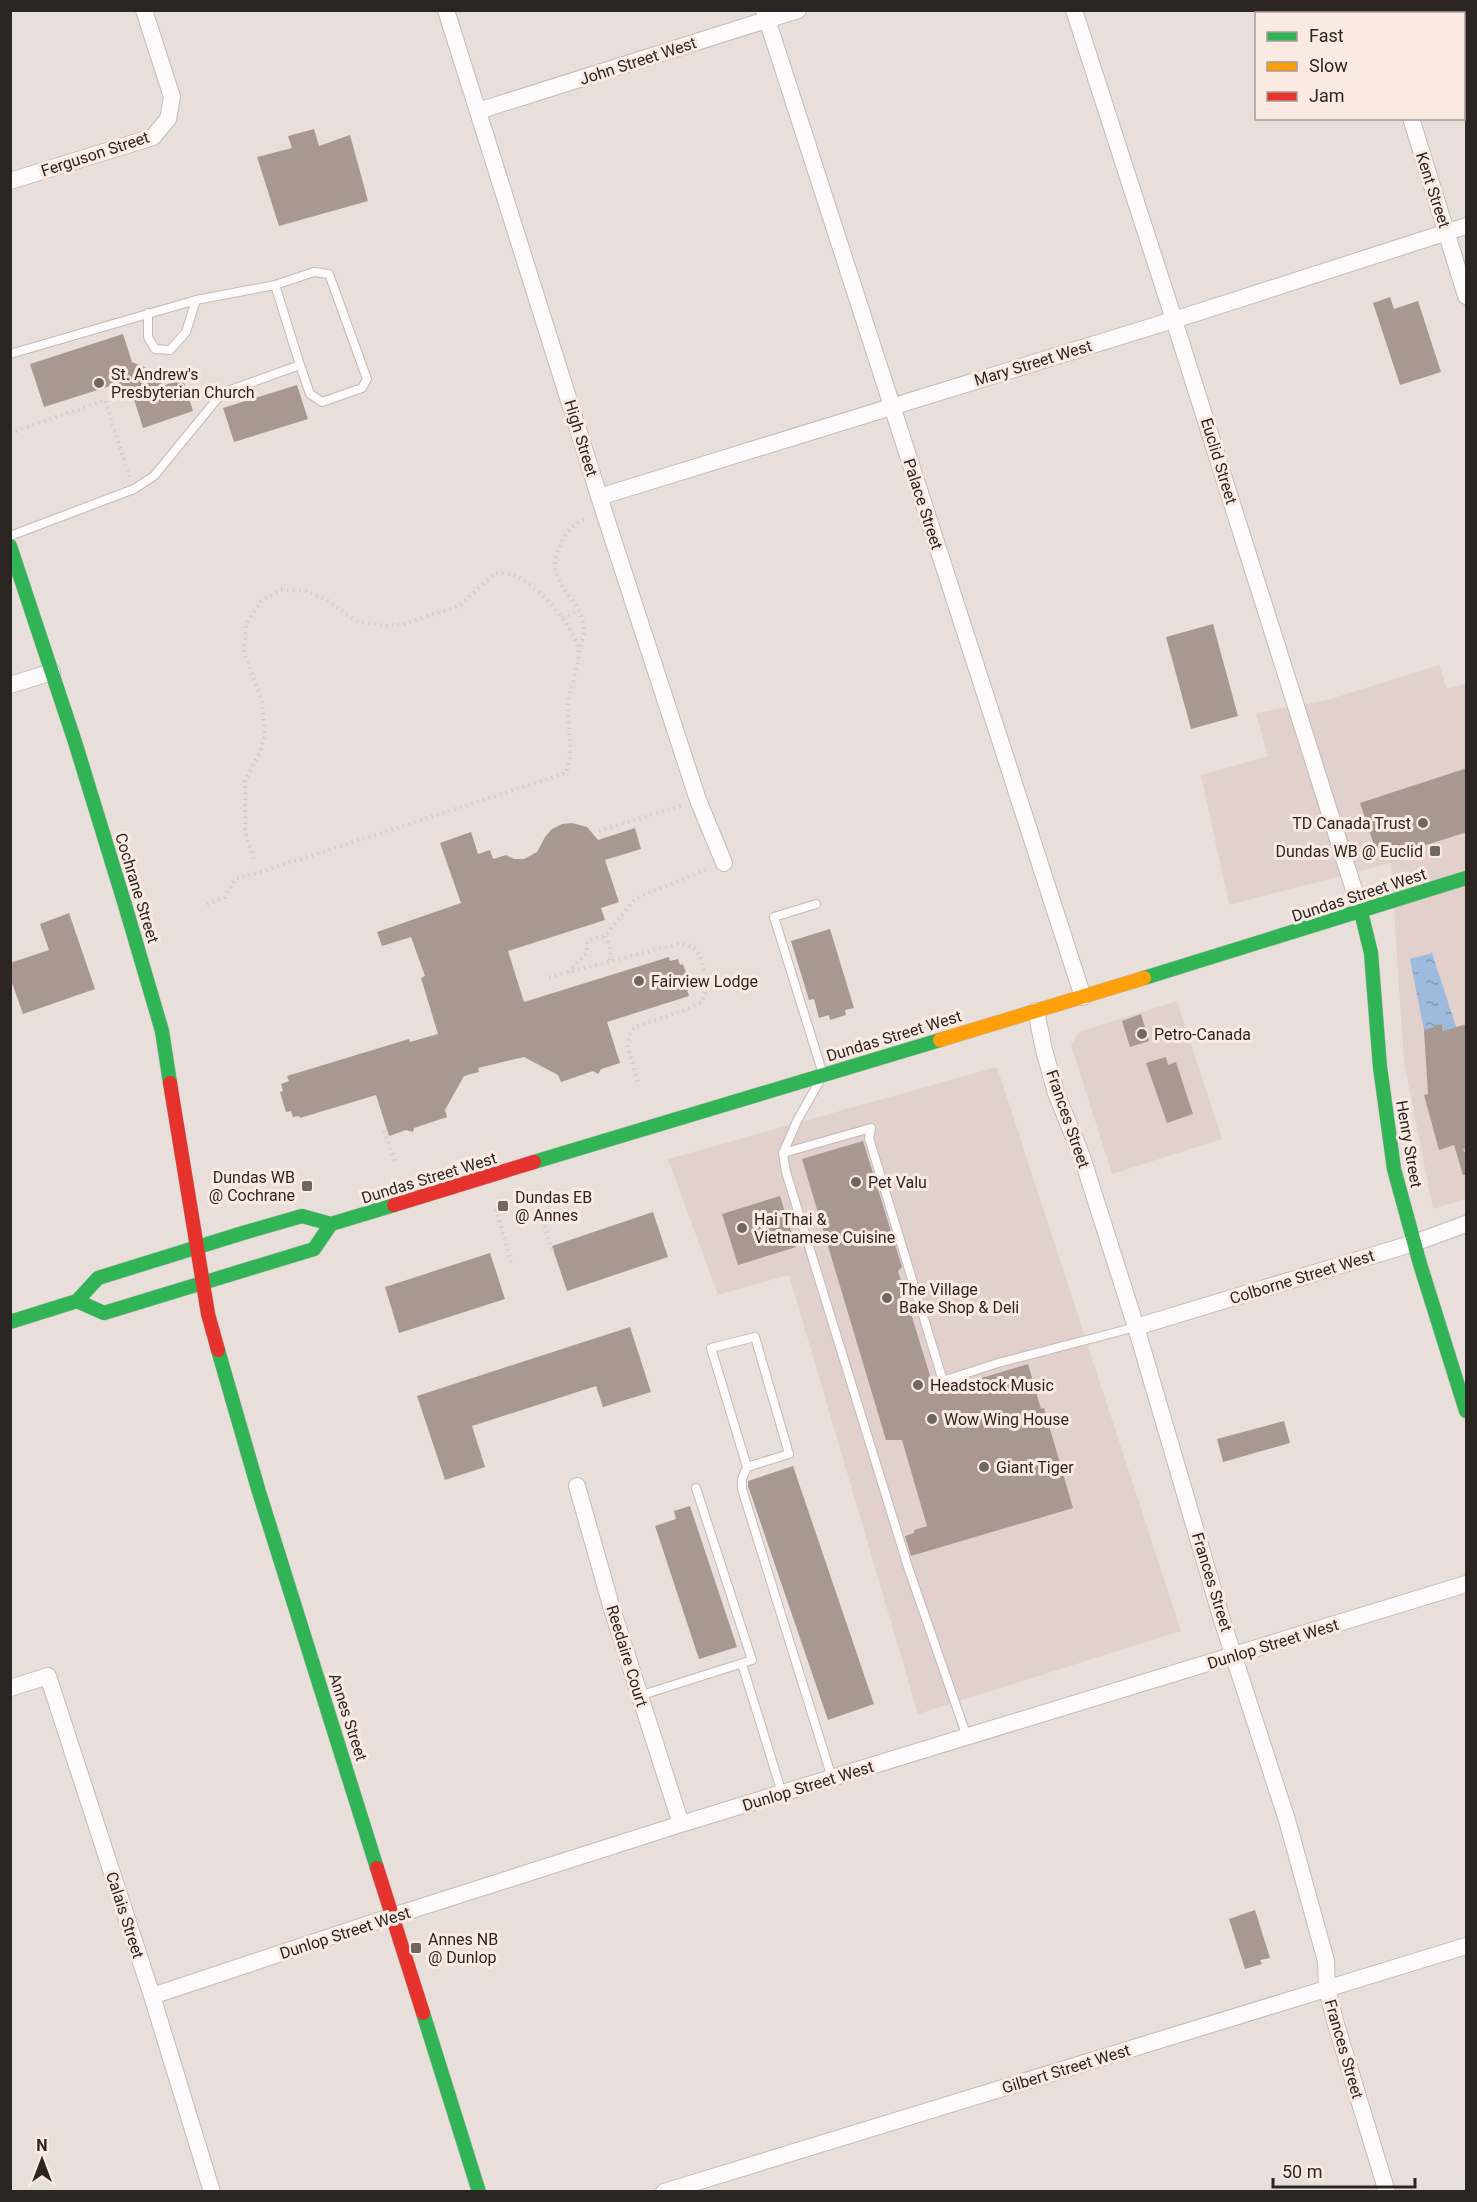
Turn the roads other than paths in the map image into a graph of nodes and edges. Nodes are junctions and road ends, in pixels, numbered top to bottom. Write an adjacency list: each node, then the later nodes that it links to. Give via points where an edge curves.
1 (144, 10): 8 (street, Ferguson Street, via 172,97 168,119 153,137)
2 (446, 10): 6 (street, High Street)
3 (798, 10): 5 (street, John Street West)
4 (1074, 10): 15 (street, Euclid Street)
5 (766, 15): 6 (street, John Street West); 18 (street, Palace Street)
6 (478, 111): 19 (street, High Street)
7 (1412, 120): 10 (street, Kent Street)
8 (10, 181)
9 (1467, 226): 10 (street, Mary Street West)
10 (1447, 232): 12 (street, Kent Street); 15 (street, Mary Street West)
11 (275, 285): 13 (lane); 17 (lane); 17 (lane, via 314,272 329,274 367,379 362,388 322,402 310,393)
12 (1467, 296)
13 (196, 300): 14 (lane); 14 (lane, via 186,332 170,350 155,349 148,337)
14 (148, 313): 16 (lane)
15 (1174, 320): 18 (street, Mary Street West); 27 (street, Euclid Street)
16 (10, 354)
17 (300, 365): 20 (lane, via 222,393 154,476 134,489)
18 (891, 406): 19 (street, Mary Street West); 28 (street, Palace Street)
19 (599, 497): 24 (street, High Street, via 698,801)
20 (10, 536)
21 (10, 546): 22 (main road, Cochrane Street)
22 (52, 672): 23 (street); 35 (main road, Cochrane Street, via 162,1031)
23 (10, 685)
24 (724, 863)
25 (1467, 878): 27 (main road, Dundas Street West)
26 (816, 904): 30 (lane, via 774,917)
27 (1361, 912): 28 (main road, Dundas Street West); 34 (main road, Henry Street, via 1371,953 1380,1067 1394,1169)
28 (1083, 997): 29 (main road, Dundas Street West)
29 (1036, 1011): 30 (main road, Dundas Street West); 39 (street, Frances Street, via 1056,1093 1082,1157)
30 (823, 1075): 31 (lane); 32 (main road, Dundas Street West)
31 (783, 1153): 39 (lane, via 871,1128 869,1138 943,1381); 49 (lane, via 908,1567)
32 (331, 1224): 35 (main road, via 303,1216); 36 (main road, via 314,1249)
33 (1467, 1224): 34 (street, Colborne Street West)
34 (1414, 1243): 39 (street, Colborne Street West); 40 (main road, Henry Street)
35 (196, 1248): 36 (main road, Annes Street); 37 (main road, via 98,1278)
36 (202, 1283): 37 (main road, via 104,1313); 53 (main road, Annes Street, via 260,1492)
37 (77, 1301): 38 (main road)
38 (10, 1322)
39 (1136, 1327): 45 (street, Frances Street)
40 (1467, 1410)
41 (747, 1467): 41 (lane, via 789,1454 755,1337 711,1348); 50 (lane, via 742,1489)
42 (577, 1486): 48 (street, Reedaire Court)
43 (696, 1488): 46 (lane, via 752,1660)
44 (1467, 1584): 45 (street, Dunlop Street West)
45 (1235, 1656): 49 (street, Dunlop Street West); 55 (street, Frances Street, via 1326,1961)
46 (742, 1664): 48 (lane); 51 (lane)
47 (10, 1688): 56 (street, Calais Street, via 48,1676)
48 (639, 1696): 52 (street, Reedaire Court)
49 (967, 1738): 50 (street, Dunlop Street West)
50 (833, 1779): 51 (street, Dunlop Street West)
51 (782, 1794): 52 (street, Dunlop Street West)
52 (681, 1824): 53 (street, Dunlop Street West)
53 (393, 1916): 56 (street, Dunlop Street West); 58 (main road, Annes Street)
54 (1467, 1946): 55 (street, Gilbert Street West)
55 (1327, 1989): 59 (street, Gilbert Street West); 60 (street, Frances Street)
56 (152, 1996): 57 (street, Calais Street)
57 (212, 2192)
58 (479, 2192)
59 (664, 2192)
60 (1387, 2192)

